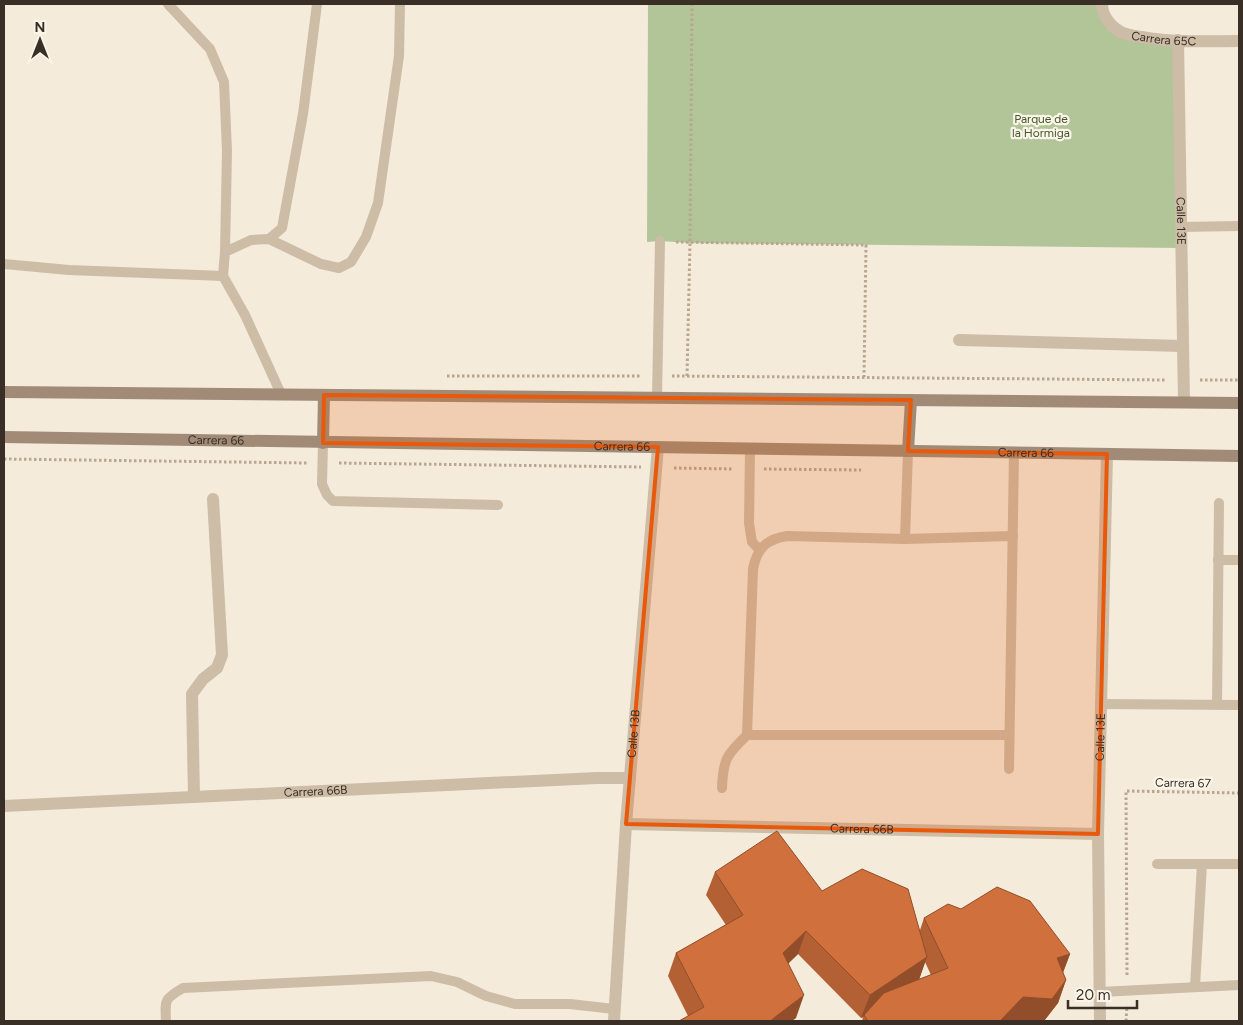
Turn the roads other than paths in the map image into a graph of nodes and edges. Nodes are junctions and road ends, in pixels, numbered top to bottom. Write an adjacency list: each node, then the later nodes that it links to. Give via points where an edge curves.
1 (168, 4): 11 (lane, via 210,49 224,82 227,151)
2 (317, 4): 9 (lane, via 282,228)
3 (400, 4): 9 (lane, via 398,66 378,204 366,237 351,262 339,268 321,264)
4 (1102, 6): 5 (street, Carrera 65C, via 1109,24 1124,34)
5 (1178, 40): 6 (street, Carrera 65C); 8 (street, Calle 13E)
6 (1239, 41)
7 (1239, 226): 8 (lane)
8 (1181, 227): 15 (street, Calle 13E)
9 (269, 239): 11 (lane, via 251,240)
10 (660, 241): 19 (lane)
11 (225, 252): 13 (lane)
12 (4, 264): 13 (lane)
13 (223, 276): 17 (lane)
14 (959, 340): 15 (street)
15 (1183, 346): 21 (street, Calle 13E)
16 (4, 392): 17 (main road)
17 (281, 394): 18 (main road)
18 (324, 395): 19 (main road); 24 (main road)
19 (656, 397): 20 (main road)
20 (910, 400): 21 (main road); 27 (main road)
21 (1184, 402): 22 (main road)
22 (1239, 403)
23 (4, 437): 24 (main road, Carrera 66)
24 (324, 443): 25 (main road, Carrera 66); 33 (lane, via 322,484 333,502)
25 (658, 447): 26 (main road, Carrera 66); 45 (street, Calle 13B)
26 (750, 449): 27 (main road, Carrera 66); 36 (lane, via 749,524 752,542)
27 (908, 451): 28 (main road, Carrera 66); 35 (lane)
28 (1014, 452): 29 (main road, Carrera 66); 34 (lane)
29 (1107, 454): 30 (main road, Carrera 66); 39 (street, Calle 13E)
30 (1239, 456)
31 (213, 499): 47 (street, via 222,655 217,668 192,694)
32 (1219, 503): 37 (lane)
33 (498, 505)
34 (1013, 536): 35 (lane); 43 (lane)
35 (905, 539): 36 (lane, via 787,536 768,542)
36 (760, 550): 42 (lane, via 754,559 753,569)
37 (1218, 560): 38 (lane); 40 (lane)
38 (1239, 560)
39 (1101, 704): 40 (lane); 50 (street, Calle 13E)
40 (1217, 705): 41 (lane)
41 (1239, 705)
42 (747, 734): 43 (lane); 46 (lane, via 726,757)
43 (1009, 735): 44 (lane)
44 (1009, 770)
45 (630, 778): 47 (street, Carrera 66B); 49 (street, Calle 13B)
46 (722, 788)
47 (194, 797): 48 (street, Carrera 66B)
48 (4, 806)
49 (626, 824): 50 (street, Carrera 66B); 57 (street, Calle 13B)
50 (1098, 834): 56 (street, Calle 13E)
51 (1157, 864): 52 (lane)
52 (1202, 864): 53 (lane); 55 (lane)
53 (1239, 864)
54 (1239, 985): 55 (lane)
55 (1195, 987): 56 (lane)
56 (1100, 992): 59 (street, Calle 13E)
57 (614, 1015): 58 (lane, via 570,1004 515,1004 486,996 457,982 431,976 184,988 170,996 165,1005)
58 (166, 1021)
59 (1100, 1021)

